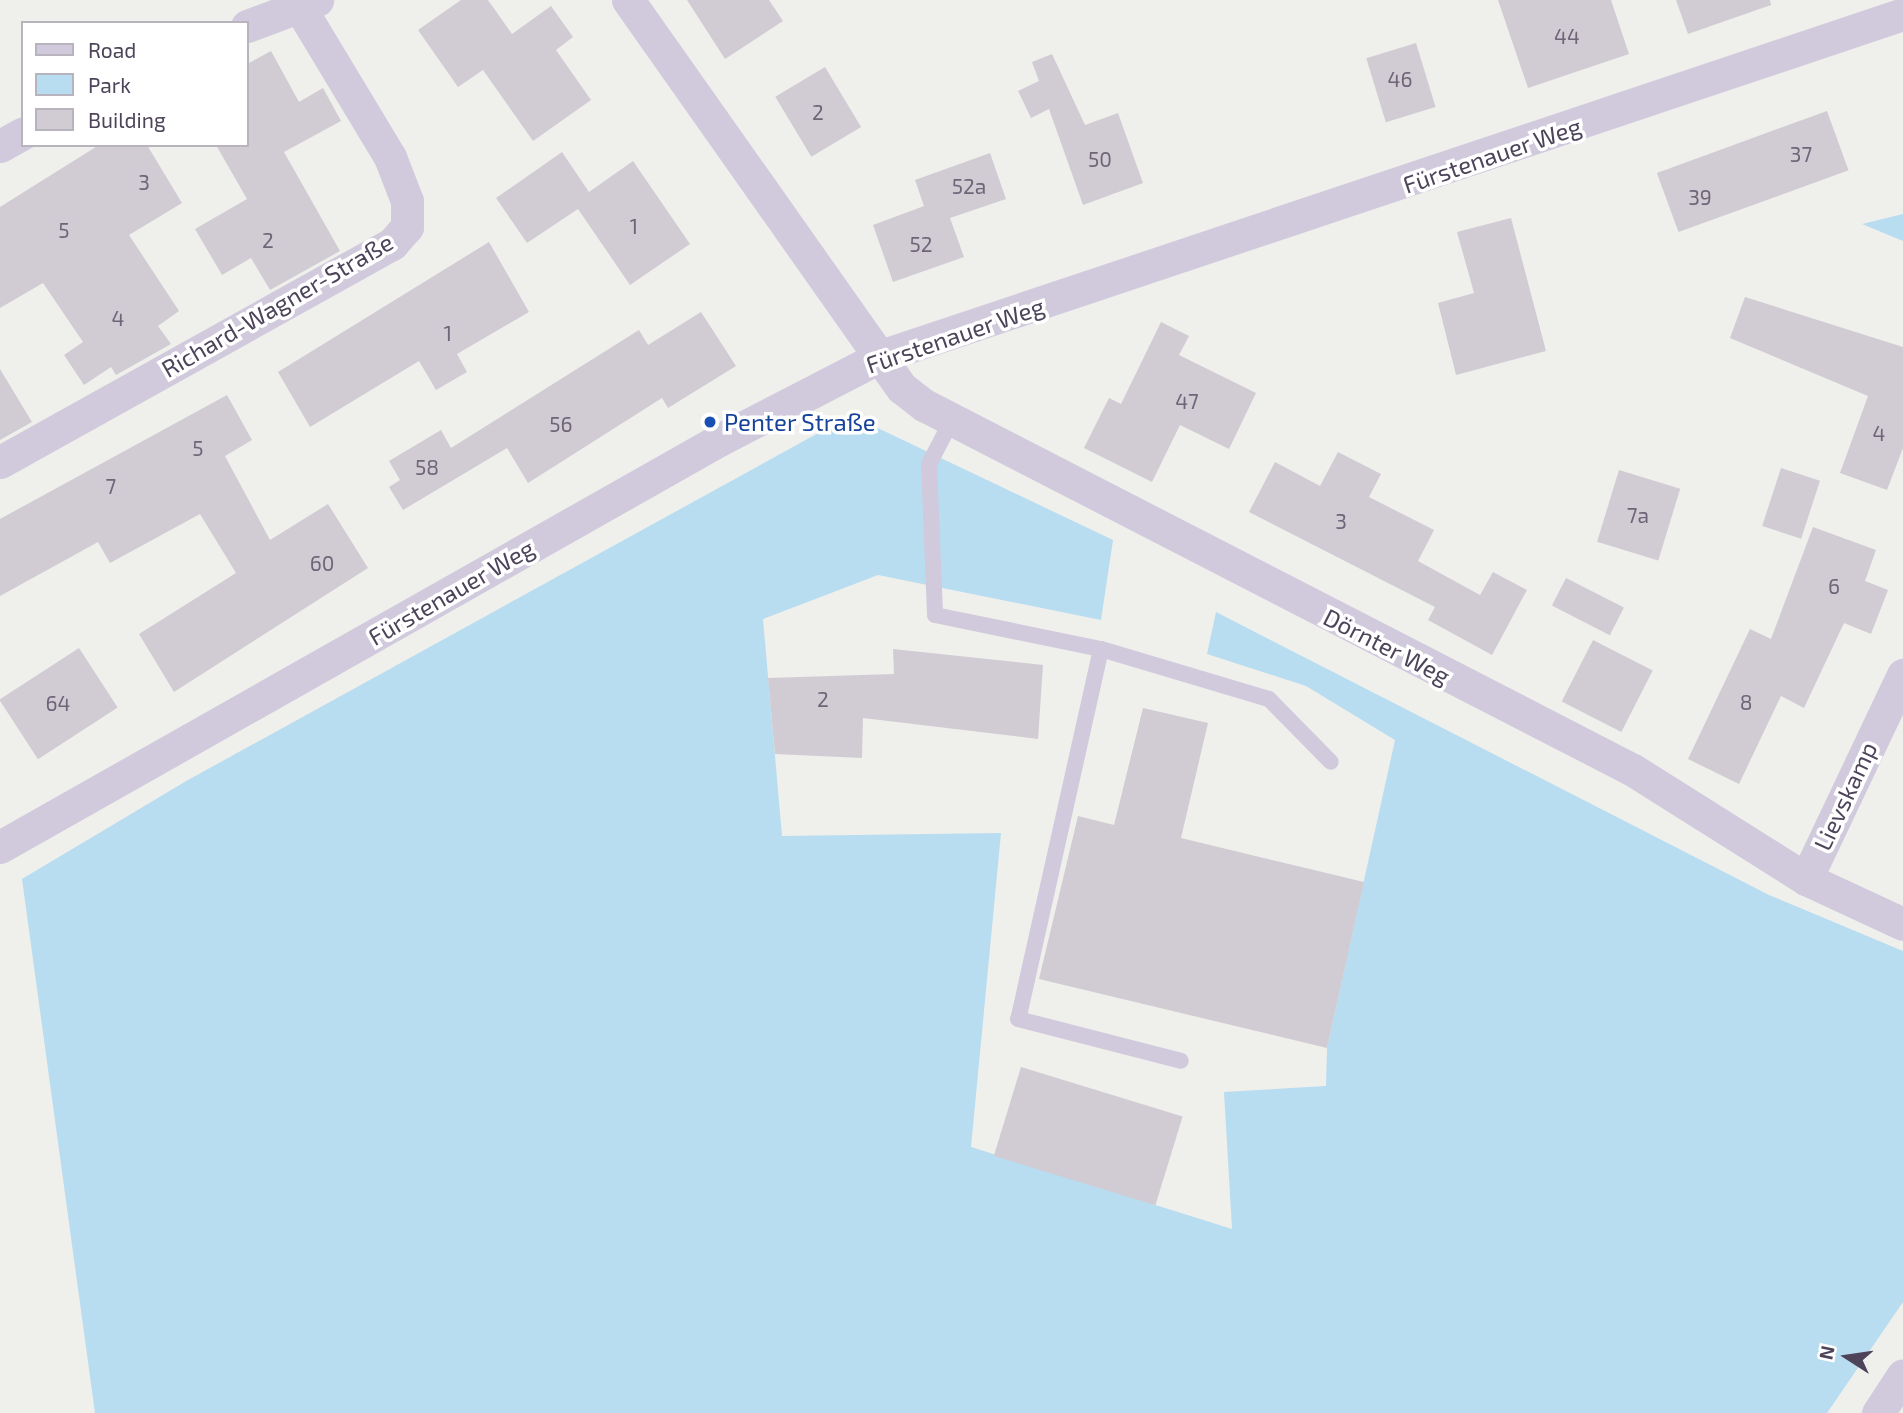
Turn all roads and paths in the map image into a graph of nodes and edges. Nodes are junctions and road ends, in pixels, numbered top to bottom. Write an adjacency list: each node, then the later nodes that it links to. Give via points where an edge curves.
1 (628, 0): 7 (street)
2 (308, 3): 4 (street); 9 (street, Richard-Wagner-Straße, via 390,156 407,201 407,227 392,244)
3 (1903, 14): 7 (street, Fürstenauer Weg)
4 (248, 26)
5 (21, 134): 6 (street)
6 (0, 146)
7 (884, 355): 8 (street, Dörnter Weg, via 902,388); 13 (street, Fürstenauer Weg, via 719,440)
8 (952, 420): 10 (lane, via 929,464 934,615); 14 (street, Dörnter Weg, via 1633,770)
9 (0, 462)
10 (1101, 649): 12 (lane, via 1269,699); 16 (lane, via 1018,1018)
11 (1903, 675): 14 (street, Lievskamp)
12 (1331, 762)
13 (0, 847)
14 (1806, 879): 15 (street, Dörnter Weg)
15 (1903, 924)
16 (1181, 1062)
17 (1903, 1375): 18 (street)
18 (1878, 1413)

